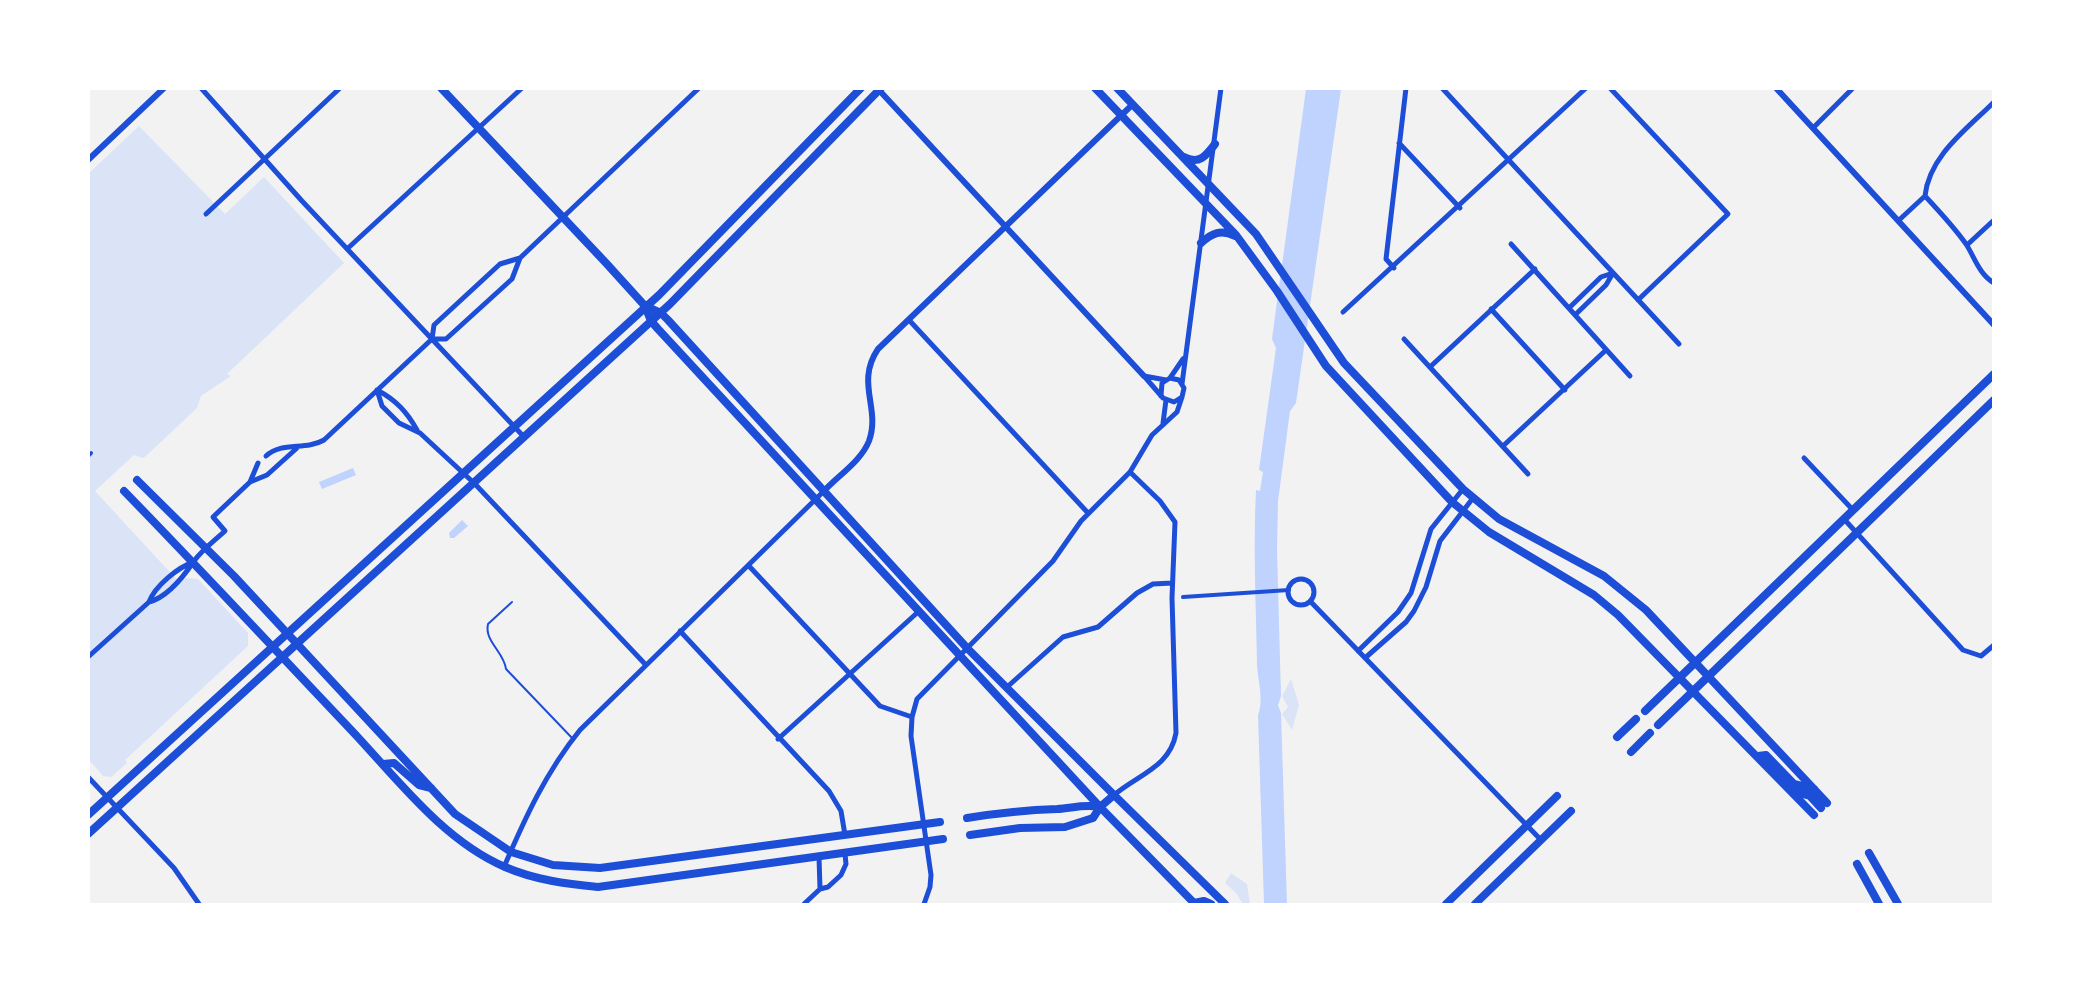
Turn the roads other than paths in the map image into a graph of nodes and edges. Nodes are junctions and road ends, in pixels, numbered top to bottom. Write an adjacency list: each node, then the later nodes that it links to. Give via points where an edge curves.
1 (164, 88): 26 (street)
2 (201, 88): 27 (street)
3 (340, 88): 27 (street)
4 (441, 88): 22 (main road)
5 (522, 88): 22 (street)
6 (699, 88): 35 (street)
7 (861, 88): 33 (main road)
8 (1095, 88): 20 (main road)
9 (1117, 88): 19 (main road)
10 (1221, 88): 24 (street)
11 (1406, 88): 23 (street)
12 (1442, 88): 28 (street)
13 (1586, 88): 28 (street)
14 (1610, 88): 50 (street, via 1728,214)
15 (1776, 88): 21 (street)
16 (1853, 88): 21 (street)
17 (879, 89): 36 (main road); 39 (street)
18 (1994, 102): 30 (street, via 1943,153 1926,184)
19 (1132, 105): 20 (street); 25 (main road)
20 (1121, 116): 31 (main road); 39 (street)
21 (1813, 128): 38 (street)
22 (479, 129): 35 (main road); 44 (street)
23 (1399, 143): 32 (street); 46 (street, via 1386,259)
24 (1215, 144): 25 (main road, via 1197,160); 29 (street)
25 (1178, 154): 29 (main road)
26 (88, 160)
27 (265, 160): 34 (street); 44 (street)
28 (1509, 160): 32 (street); 48 (street)
29 (1210, 186): 31 (street); 91 (main road, via 1256,234 1344,363)
30 (1925, 196): 38 (street); 43 (street)
31 (1206, 205): 40 (main road); 41 (street)
32 (1460, 208): 46 (street)
33 (744, 209): 36 (main road); 51 (main road)
34 (206, 214)
35 (564, 217): 45 (street); 51 (main road)
36 (754, 219): 55 (main road)
37 (1994, 220): 43 (street)
38 (1898, 221): 59 (street)
39 (1005, 226): 57 (street); 67 (street)
40 (1238, 237): 41 (main road, via 1216,232); 96 (main road, via 1308,340 1349,392)
41 (1201, 243): 64 (street)
42 (1511, 244): 47 (street)
43 (1967, 245): 49 (street, via 1987,279)
44 (347, 249): 60 (street)
45 (520, 258): 60 (street, via 500,264 434,325); 60 (street, via 512,279 446,339)
46 (1394, 267): 54 (street)
47 (1534, 269): 52 (street); 53 (street)
48 (1613, 273): 50 (street); 52 (street, via 1601,276); 56 (street)
49 (1994, 283)
50 (1638, 300): 62 (street)
51 (645, 306): 55 (main road); 58 (main road); 77 (main road)
52 (1569, 308): 56 (street)
53 (1491, 309): 65 (street); 72 (street)
54 (1343, 312)
55 (661, 313): 58 (main road); 92 (main road)
56 (1575, 315): 63 (street)
57 (909, 320): 92 (street, via 878,349 868,369 871,427 866,448); 99 (street)
58 (651, 321): 79 (main road); 95 (main road)
59 (1994, 325)
60 (432, 339): 71 (street); 77 (street)
61 (1404, 339): 65 (street)
62 (1679, 344)
63 (1606, 350): 68 (street); 72 (street)
64 (1184, 360): 69 (street); 70 (street)
65 (1430, 367): 80 (street)
66 (1994, 374): 98 (main road)
67 (1144, 376): 69 (street); 74 (street)
68 (1630, 376)
69 (1168, 379): 70 (street); 74 (street, via 1160,387)
70 (1182, 384): 73 (street)
71 (378, 390): 78 (street, via 392,398); 78 (street, via 382,406 399,423); 81 (street, via 324,440)
72 (1565, 390): 80 (street)
73 (1182, 397): 74 (street, via 1174,402); 76 (street, via 1177,412)
74 (1163, 398): 76 (street)
75 (1994, 400): 101 (main road)
76 (1163, 423): 85 (street)
77 (514, 426): 79 (street); 86 (main road)
78 (418, 432): 86 (street)
79 (525, 438): 90 (main road)
80 (1503, 446): 87 (street)
81 (297, 447): 82 (street, via 274,448); 89 (street, via 267,475)
82 (266, 456)
83 (1804, 458): 98 (street)
84 (258, 463): 89 (street)
85 (1130, 472): 99 (street); 105 (street, via 1175,522)
86 (462, 473): 90 (street); 112 (main road)
87 (1528, 474)
88 (137, 480): 102 (main road)
89 (250, 482): 102 (street, via 213,517 225,531)
90 (475, 484): 113 (main road); 123 (street)
91 (1463, 489): 94 (main road); 96 (street)
92 (825, 490): 95 (street); 116 (main road)
93 (124, 491): 103 (main road)
94 (1473, 498): 97 (street); 122 (main road, via 1499,519 1604,576 1646,610)
95 (817, 500): 104 (street); 110 (main road)
96 (1452, 502): 97 (main road); 117 (street, via 1431,529 1411,593 1398,612)
97 (1461, 510): 121 (street, via 1440,541 1414,611); 125 (main road, via 1517,550 1594,595 1635,629)
98 (1853, 510): 100 (main road)
99 (1088, 513): 116 (street, via 1053,561)
100 (1844, 519): 101 (street); 122 (main road)
101 (1857, 533): 114 (street, via 1963,650 1981,656); 126 (main road)
102 (207, 548): 103 (street); 112 (main road)
103 (194, 562): 115 (main road); 119 (street, via 184,565 153,594 150,602)
104 (749, 566): 111 (street); 124 (street)
105 (1172, 583): 127 (street, via 1153,584 1098,627 1063,637); 144 (street, via 1174,747 1165,760)
106 (1286, 591): 107 (street); 108 (street, via 1296,603); 108 (street, via 1294,581 1306,580 1314,589)
107 (1183, 597)
108 (1310, 601): 117 (street)
109 (512, 602): 135 (lane, via 488,624 488,636 503,657 506,669)
110 (918, 612): 118 (main road); 124 (street)
111 (680, 631): 123 (street); 136 (street)
112 (287, 633): 113 (main road); 115 (main road)
113 (297, 644): 120 (main road); 141 (main road)
114 (1994, 645)
115 (272, 646): 120 (main road); 146 (main road)
116 (967, 648): 118 (street); 127 (main road)
117 (1358, 651): 121 (street)
118 (958, 656): 130 (street, via 921,693); 147 (main road)
119 (88, 657)
120 (282, 657): 139 (main road); 148 (main road)
121 (1365, 658): 155 (street)
122 (1695, 661): 125 (main road); 126 (main road)
123 (645, 664): 135 (street)
124 (849, 674): 130 (street, via 880,706); 136 (street)
125 (1680, 676): 128 (main road); 129 (main road)
126 (1709, 676): 128 (main road); 142 (main road)
127 (1006, 688): 144 (main road)
128 (1694, 691): 132 (main road); 138 (main road)
129 (1645, 711)
130 (912, 717): 154 (street, via 912,745)
131 (1636, 719): 134 (main road)
132 (1658, 725)
133 (1650, 733): 137 (main road)
134 (1617, 737)
135 (573, 739): 162 (street, via 536,795)
136 (778, 739): 157 (street, via 836,800)
137 (1631, 752)
138 (1758, 756): 142 (main road, via 1766,755 1794,784); 143 (main road)
139 (383, 764): 141 (main road, via 394,763 419,785); 167 (main road, via 446,828)
140 (88, 777): 146 (street)
141 (431, 788): 162 (main road, via 455,814)
142 (1814, 789): 143 (main road, via 1824,806 1810,796)
143 (1791, 791): 151 (main road)
144 (1114, 795): 147 (main road); 174 (main road)
145 (1557, 796): 155 (main road)
146 (108, 797): 148 (street); 150 (main road)
147 (1100, 807): 152 (main road, via 1083,804); 158 (main road, via 1093,818 1065,827 1020,828); 172 (main road)
148 (117, 808): 156 (main road); 169 (street, via 174,868)
149 (1571, 811): 160 (main road)
150 (88, 815)
151 (1814, 815)
152 (967, 818)
153 (940, 822): 154 (main road)
154 (924, 824): 157 (main road); 161 (street)
155 (1527, 825): 160 (street); 175 (main road)
156 (88, 834)
157 (845, 835): 162 (main road, via 600,868 553,864)
158 (970, 836)
159 (943, 839): 161 (main road)
160 (1541, 840): 176 (main road)
161 (928, 842): 164 (main road); 171 (street, via 930,886)
162 (511, 852): 167 (street)
163 (1869, 853): 178 (main road)
164 (845, 854): 165 (main road); 168 (street, via 841,875 828,887)
165 (819, 857): 167 (main road, via 598,887 554,882); 168 (street)
166 (1857, 864): 177 (main road)
167 (504, 867)
168 (820, 888): 170 (street)
169 (200, 904)
170 (804, 904)
171 (924, 904)
172 (1193, 904): 173 (main road)
173 (1211, 904)
174 (1225, 904)
175 (1446, 904)
176 (1475, 904)
177 (1879, 904)
178 (1898, 904)

